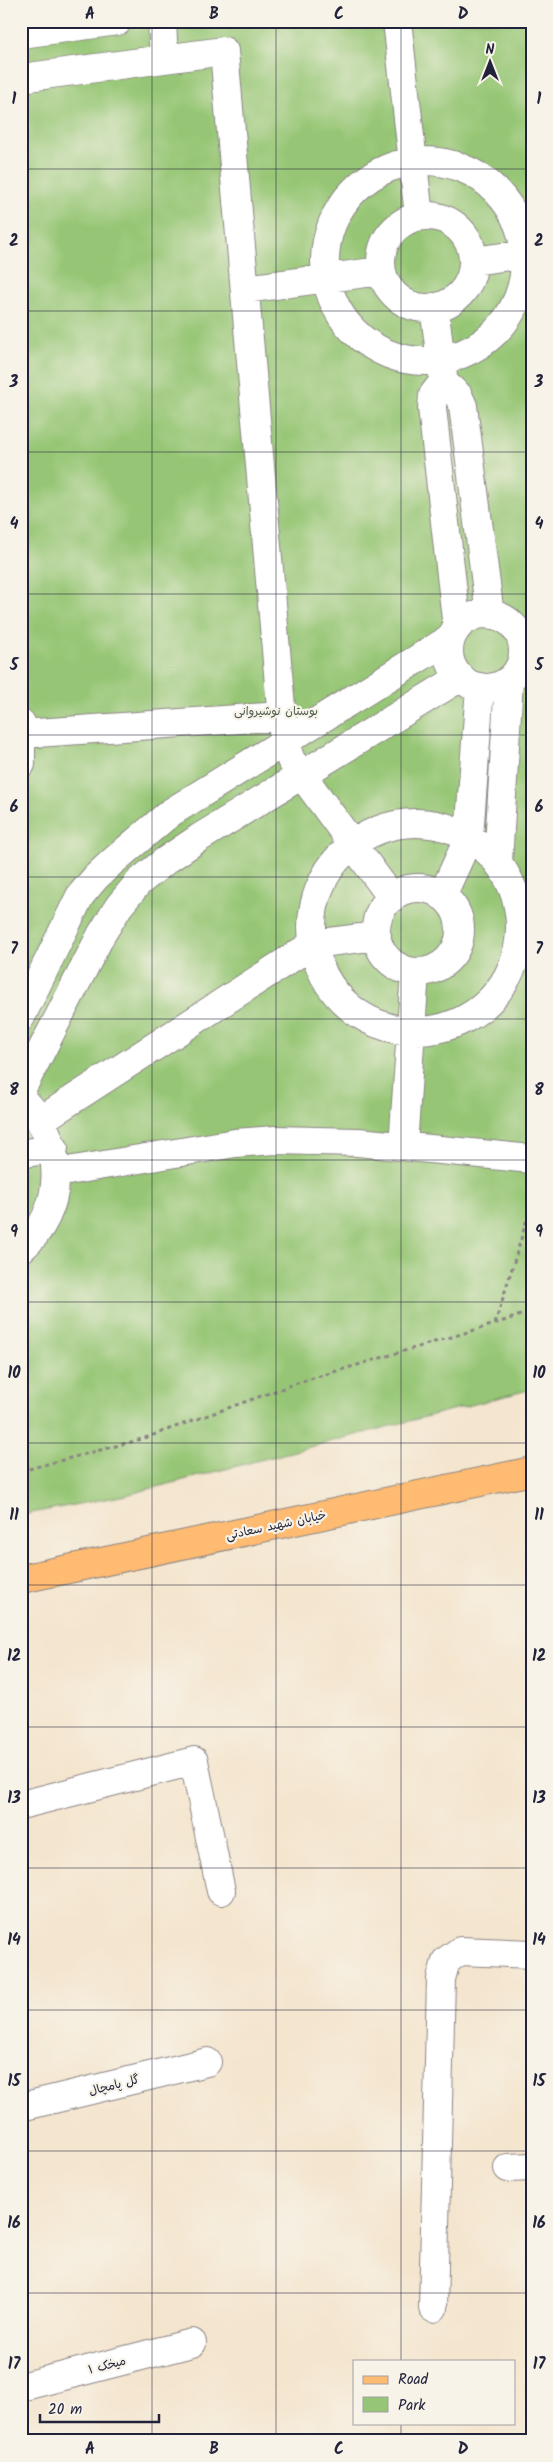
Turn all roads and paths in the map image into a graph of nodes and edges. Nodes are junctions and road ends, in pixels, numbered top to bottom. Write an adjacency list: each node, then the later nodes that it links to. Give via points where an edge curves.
1 (118, 21): 4 (street)
2 (162, 21): 5 (street)
3 (397, 21): 7 (street)
4 (21, 34)
5 (164, 59): 6 (street); 13 (street, via 224,51)
6 (21, 78)
7 (413, 162): 8 (street); 9 (street, via 441,162 472,172 498,191 516,217); 12 (street, via 383,170 359,184 341,205 329,230 324,257)
8 (419, 216): 10 (street, via 437,216 452,222 463,232); 11 (street, via 394,228 385,240 380,255)
9 (525, 254): 10 (street); 15 (street, via 524,280 513,310 493,335)
10 (473, 260): 14 (street, via 471,276 464,290 452,300)
11 (381, 271): 12 (street); 14 (street, via 395,296 408,304)
12 (327, 278): 13 (street); 15 (street, via 338,310 355,332 377,348)
13 (245, 290): 21 (street)
14 (434, 307): 15 (street)
15 (442, 370): 16 (street, via 463,406); 17 (street, via 432,408)
16 (511, 623): 17 (street, via 478,615 466,620); 18 (street, via 522,645)
17 (454, 633): 19 (street, via 449,651 451,662); 21 (street)
18 (520, 671): 19 (street, via 500,685); 27 (street)
19 (470, 682): 24 (street); 25 (street)
20 (21, 722): 22 (street)
21 (283, 729): 22 (street); 24 (street, via 291,760); 34 (street, via 170,813 96,877 80,896)
22 (22, 734): 23 (street)
23 (21, 764)
24 (302, 775): 26 (street); 36 (street, via 165,861 140,882 119,906 101,935)
25 (469, 836): 26 (street, via 441,825 410,823 380,829); 27 (street); 28 (street)
26 (352, 844): 29 (street); 31 (street, via 334,862 321,884 313,909)
27 (498, 862): 32 (street, via 511,880 520,909)
28 (442, 896): 29 (street, via 416,888); 33 (street, via 458,917 458,944 442,965)
29 (392, 898): 30 (street, via 382,911)
30 (377, 936): 31 (street); 33 (street, via 382,952 392,963)
31 (313, 944): 35 (street, via 329,985 346,1005 368,1020 393,1029); 38 (street)
32 (522, 971): 35 (street, via 473,1015 445,1028)
33 (415, 972): 35 (street)
34 (21, 1017)
35 (411, 1031): 39 (street)
36 (21, 1090)
37 (21, 1098): 38 (street)
38 (41, 1120): 42 (street)
39 (403, 1146): 41 (street); 42 (street, via 358,1142 252,1141)
40 (21, 1154): 42 (street)
41 (532, 1159)
42 (55, 1161): 44 (street, via 56,1181 49,1212 32,1240)
43 (532, 1203): 46 (path)
44 (21, 1249)
45 (532, 1311): 46 (path)
46 (495, 1324): 47 (path, via 300,1382 142,1439)
47 (21, 1471)
48 (532, 1471): 49 (main road, خیابان شهید سعادتی)
49 (21, 1579)
50 (21, 1805): 51 (street, via 194,1760)
51 (221, 1891)
52 (532, 1954): 55 (street, via 460,1951 446,1961 441,1979)
53 (207, 2062): 54 (street, گل پامچال)
54 (21, 2107)
55 (433, 2308)
56 (192, 2343): 57 (street, میخک ۱)
57 (21, 2387)

